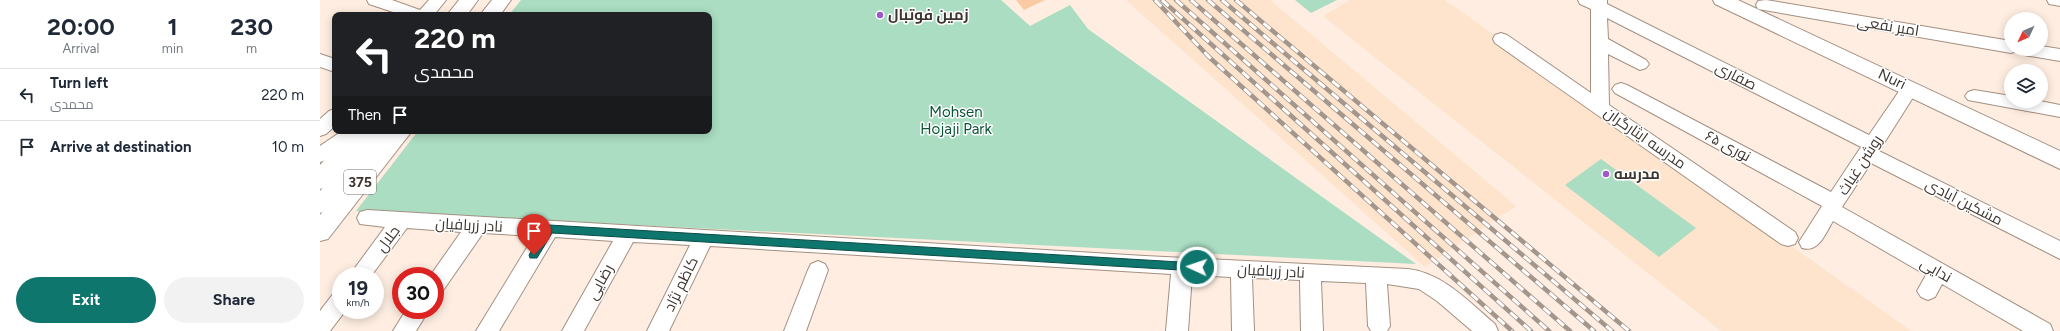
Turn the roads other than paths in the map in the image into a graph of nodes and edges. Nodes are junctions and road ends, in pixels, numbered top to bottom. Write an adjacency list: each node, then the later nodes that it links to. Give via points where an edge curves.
1 (375, 0): 11 (street)
2 (438, 0): 12 (street)
3 (469, 0): 13 (main road)
4 (502, 0): 14 (main road)
5 (1722, 0): 23 (main road, Nuri)
6 (2055, 0): 7 (street)
7 (2060, 1)
8 (1595, 2): 16 (street); 35 (street, صفاری)
9 (1758, 3): 10 (street, امیر نفعی); 23 (main road, Nuri)
10 (1805, 6): 17 (street, امیر نفعی, via 1960,42)
11 (409, 12)
12 (428, 12)
13 (459, 12)
14 (492, 12)
15 (1501, 39): 26 (street, مدرسه ایثارگران)
16 (1599, 42): 21 (street); 26 (street)
17 (2004, 46)
18 (2048, 53): 19 (street)
19 (2060, 55)
20 (320, 60): 22 (street)
21 (1640, 64)
22 (332, 65)
23 (1914, 82): 34 (main road, Nuri); 35 (street, روشن غیاث); 37 (main road, Nuri)
24 (1621, 89): 40 (street, نوری ۶۵)
25 (1974, 96): 27 (street)
26 (1600, 107): 48 (street, مدرسه ایثارگران)
27 (2060, 111)
28 (332, 119): 29 (street)
29 (320, 129)
30 (350, 134): 36 (street)
31 (359, 134): 38 (main road, 375)
32 (379, 134): 39 (street)
33 (399, 134): 45 (main road, 375)
34 (2060, 145)
35 (1870, 149): 40 (street, روشن غیاث); 50 (street, مشکین آبادی)
36 (320, 155)
37 (2060, 161)
38 (320, 180)
39 (320, 205)
40 (1832, 207): 49 (street, روشن غیاث); 56 (street, ندایی)
41 (367, 218): 42 (street, نادر زربافیان)
42 (401, 221): 43 (street, نادر زربافیان); 52 (street, جلال)
43 (477, 225): 44 (street, نادر زربافیان); 57 (street)
44 (549, 229): 46 (street, نادر زربافیان); 65 (street)
45 (320, 232)
46 (627, 234): 47 (street, نادر زربافیان); 66 (street, رضایی)
47 (704, 238): 51 (street, نادر زربافیان); 67 (street, کاظم نژاد)
48 (1788, 238)
49 (1809, 242)
50 (2060, 251)
51 (1182, 266): 53 (street, نادر زربافیان); 69 (street)
52 (366, 267)
53 (1241, 269): 55 (street, نادر زربافیان); 70 (street)
54 (818, 270): 68 (street)
55 (1310, 272): 58 (street, نادر زربافیان); 71 (street)
56 (1938, 272): 59 (street); 73 (street, ندایی)
57 (444, 273)
58 (1376, 276): 62 (street); 72 (street, نادر زربافیان, via 1415,279 1426,283)
59 (1928, 291)
60 (332, 312): 63 (street)
61 (412, 319): 64 (street)
62 (1379, 326)
63 (320, 328)
64 (404, 331)
65 (487, 331)
66 (573, 331)
67 (658, 331)
68 (795, 331)
69 (1177, 331)
70 (1243, 331)
71 (1312, 331)
72 (1487, 331)
73 (2042, 331)

